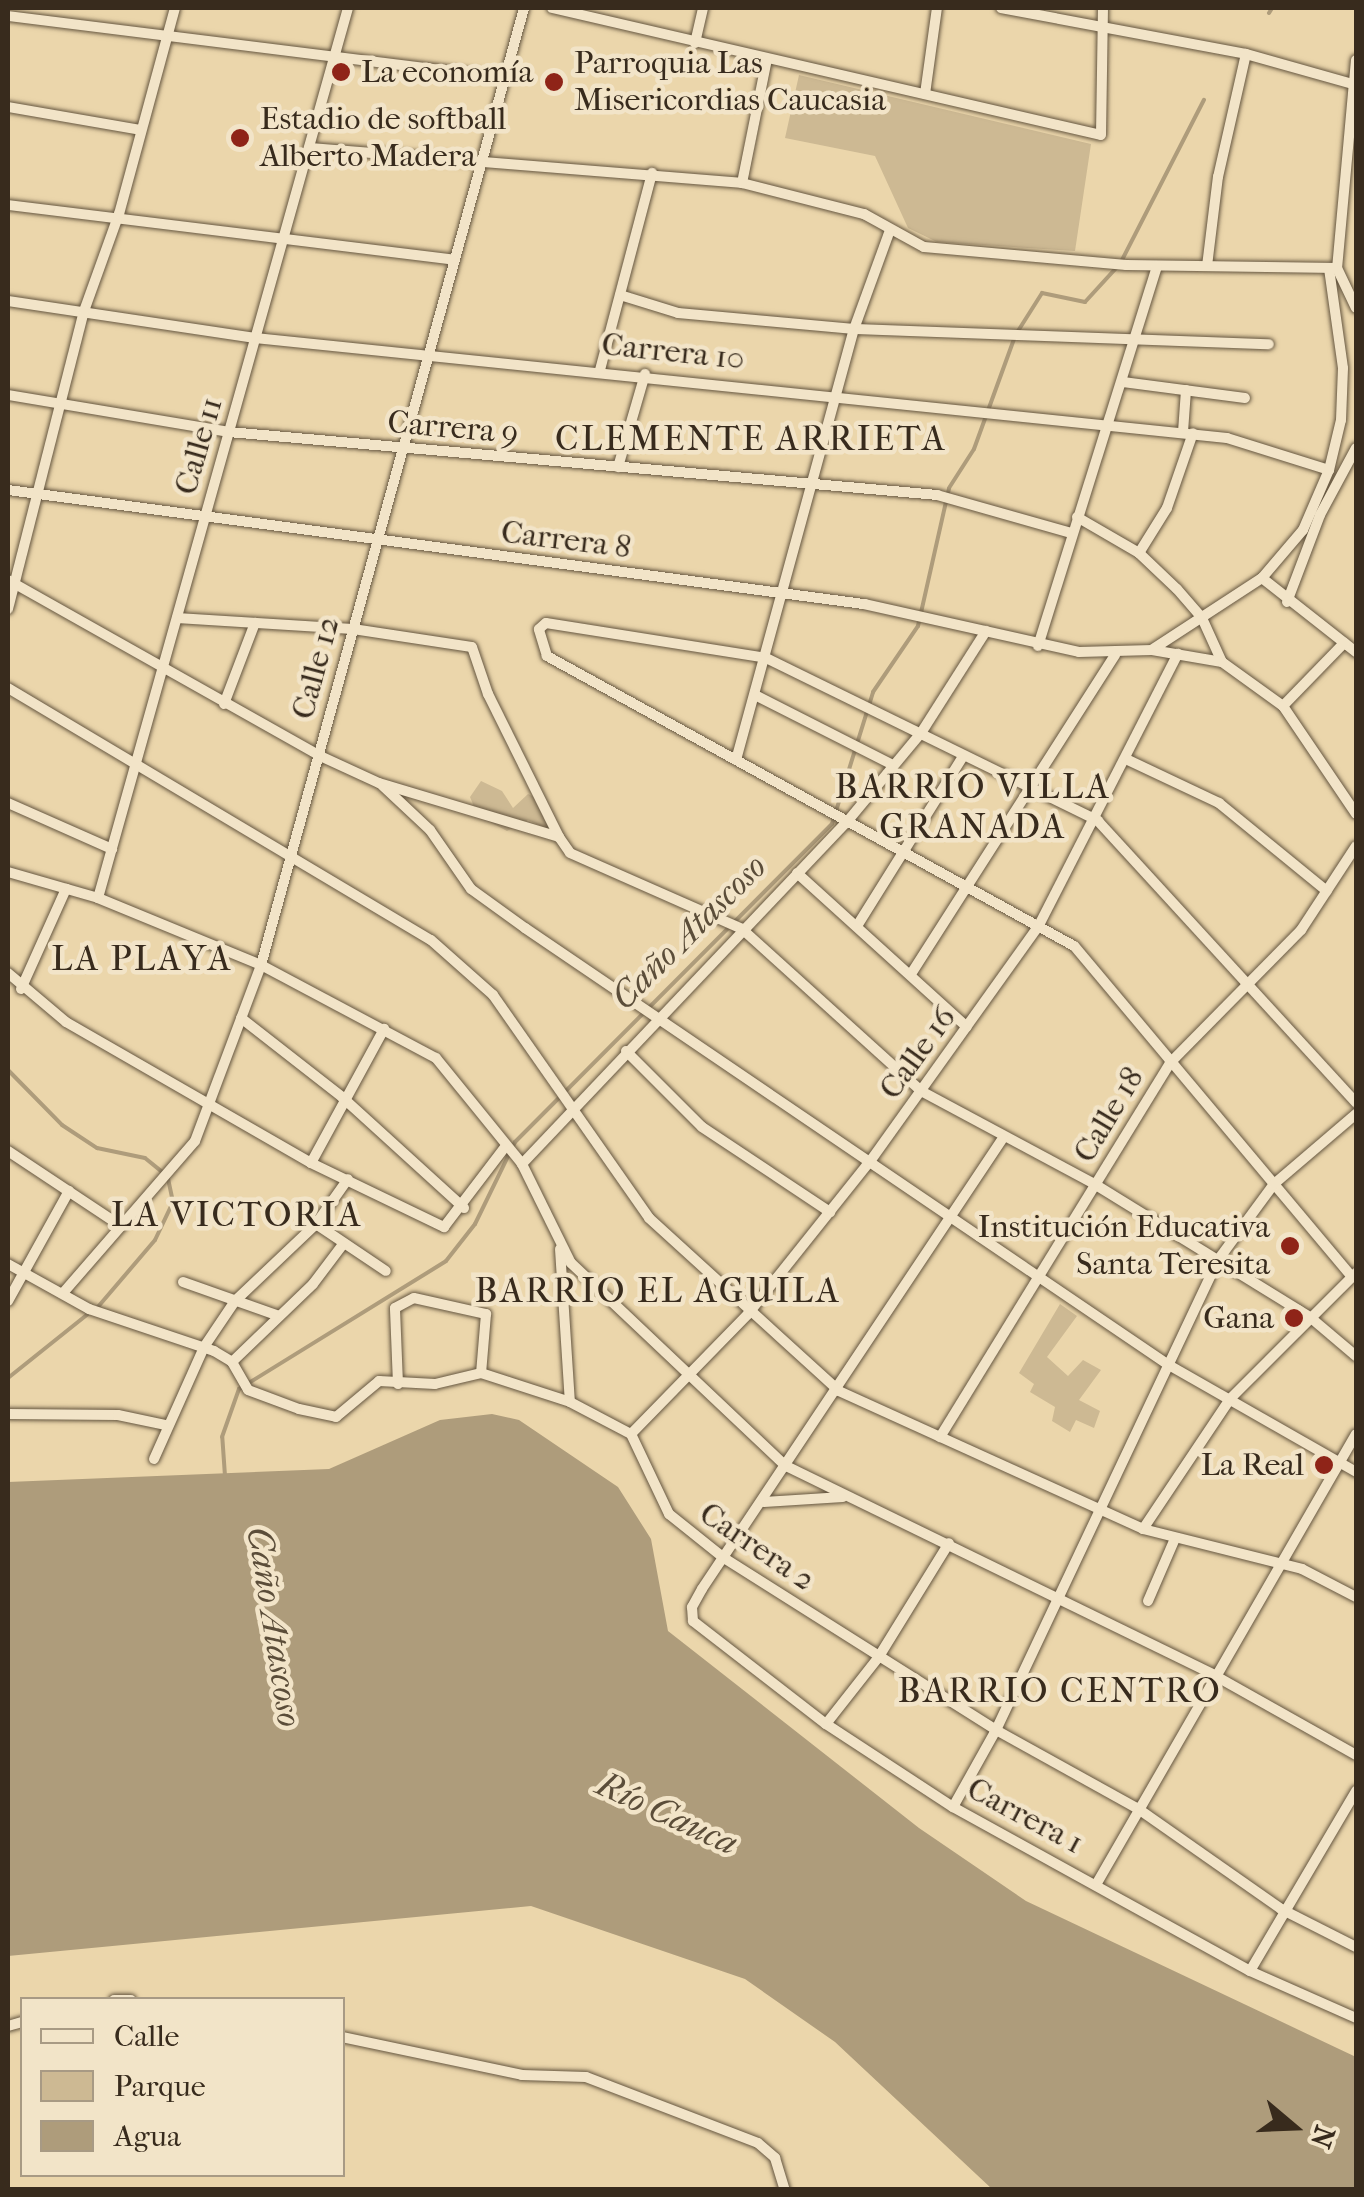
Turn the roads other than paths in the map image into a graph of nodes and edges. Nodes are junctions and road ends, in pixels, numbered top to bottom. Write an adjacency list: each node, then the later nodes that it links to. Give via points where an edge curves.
1 (175, 8): 11 (street)
2 (348, 8): 14 (street, Calle 11)
3 (524, 8): 17 (street, Calle 12)
4 (552, 8): 12 (street)
5 (703, 8): 12 (street)
6 (937, 8): 19 (street)
7 (1001, 8): 10 (street)
8 (1103, 8): 10 (street)
9 (8, 16): 11 (street)
10 (1104, 24): 13 (street); 19 (street, via 1101,135)
11 (166, 39): 14 (street); 21 (street)
12 (694, 44): 15 (street)
13 (1246, 54): 18 (street); 32 (street)
14 (334, 56): 17 (street); 22 (street, Calle 11)
15 (766, 59): 19 (street); 25 (street)
16 (1356, 60): 18 (street)
17 (504, 78): 23 (street, Calle 12)
18 (1355, 85): 33 (street)
19 (925, 94)
20 (8, 107): 21 (street)
21 (141, 130): 27 (street)
22 (308, 148): 23 (street); 29 (street, Calle 11)
23 (480, 164): 24 (street); 30 (street, Calle 12)
24 (652, 173): 25 (street); 34 (street)
25 (742, 184): 28 (street, via 826,201)
26 (8, 205): 27 (street)
27 (119, 214): 29 (street); 37 (street)
28 (890, 230): 31 (street, via 924,248); 38 (street)
29 (284, 236): 30 (street); 39 (street, Calle 11)
30 (454, 260): 42 (street, Calle 12)
31 (1157, 266): 32 (street); 40 (street)
32 (1206, 266): 33 (street)
33 (1333, 268): 36 (street); 57 (street, via 1343,368)
34 (620, 296): 38 (street, via 678,314); 43 (street)
35 (8, 301): 37 (street, Carrera 10)
36 (1356, 308)
37 (84, 311): 39 (street, Carrera 10); 50 (street)
38 (854, 329): 40 (street); 47 (street)
39 (255, 338): 42 (street, Carrera 10); 52 (street, Calle 11)
40 (1135, 338): 41 (street); 45 (street)
41 (1269, 344)
42 (428, 353): 43 (street, Carrera 10); 55 (street, Calle 12)
43 (600, 370): 44 (street, Carrera 10)
44 (645, 374): 47 (street, Carrera 10); 56 (street)
45 (1124, 382): 46 (street); 51 (street)
46 (1186, 390): 49 (street); 53 (street)
47 (837, 393): 51 (street, Carrera 10); 59 (street)
48 (8, 394): 50 (street, Carrera 9)
49 (1245, 398)
50 (60, 403): 52 (street, Carrera 9); 61 (street)
51 (1110, 423): 53 (street, Carrera 10); 63 (street)
52 (229, 432): 55 (street, Carrera 9); 62 (street, Calle 11)
53 (1188, 433): 57 (street, Carrera 10); 66 (street, via 1167,508)
54 (1356, 448): 58 (street)
55 (402, 449): 56 (street, Carrera 9); 65 (street, Calle 12)
56 (618, 468): 59 (street, Carrera 9)
57 (1330, 470): 67 (street, via 1303,530)
58 (1350, 479): 70 (street, via 1320,515)
59 (816, 484): 64 (street, Carrera 9, via 936,495); 69 (street)
60 (8, 490): 61 (street, Carrera 8)
61 (36, 494): 62 (street, Carrera 8); 68 (street)
62 (205, 518): 65 (street, Carrera 8); 72 (street, Calle 11)
63 (1077, 518): 64 (street); 66 (street)
64 (1072, 533): 78 (street)
65 (377, 541): 69 (street, Carrera 8); 75 (street, Calle 12)
66 (1140, 553): 73 (street)
67 (1262, 578): 70 (street); 73 (street)
68 (10, 581): 71 (street); 85 (street)
69 (785, 592): 76 (street, Carrera 8); 83 (street)
70 (1286, 602): 77 (street)
71 (8, 609)
72 (177, 618): 74 (street); 85 (street, Calle 11)
73 (1202, 618): 79 (street); 84 (street)
74 (255, 623): 75 (street); 88 (street)
75 (353, 629): 91 (street, Calle 12); 103 (street, via 468,645)
76 (986, 631): 78 (street, Carrera 8); 90 (street)
77 (1344, 643): 80 (street); 89 (street)
78 (1038, 646): 82 (street, Carrera 8)
79 (1152, 650): 81 (street); 82 (street, Carrera 8)
80 (1356, 652)
81 (1178, 654): 84 (street); 94 (street, Calle 16)
82 (1115, 655): 98 (street)
83 (766, 658): 87 (street); 90 (street); 93 (street, via 546,624 538,629 547,656)
84 (1222, 662): 89 (street)
85 (162, 669): 88 (street); 96 (street, Calle 11)
86 (8, 688): 96 (street)
87 (755, 695): 93 (street); 95 (street)
88 (224, 704): 91 (street)
89 (1283, 706): 100 (street)
90 (921, 733): 92 (street); 95 (street)
91 (318, 755): 97 (street); 107 (street, Calle 12)
92 (962, 758): 98 (street); 106 (street)
93 (736, 760): 101 (street)
94 (1128, 760): 102 (street, Calle 16); 112 (street, via 1219,803)
95 (893, 764): 101 (street)
96 (135, 766): 105 (street, Calle 11); 107 (street)
97 (379, 782): 103 (street); 122 (street, via 430,830 471,889)
98 (1028, 792): 102 (street); 110 (street)
99 (8, 803): 105 (street)
100 (1356, 814)
101 (838, 818): 106 (street); 109 (street)
102 (1098, 821): 116 (street, Calle 16); 120 (street)
103 (559, 837): 114 (street, via 570,854)
104 (1356, 846): 112 (street, Calle 18)
105 (112, 850): 113 (street, Calle 11)
106 (902, 853): 110 (street); 115 (street)
107 (291, 854): 117 (street, Calle 12); 132 (street, via 431,940 493,996)
108 (8, 872): 111 (street)
109 (797, 872): 114 (street); 115 (street)
110 (967, 888): 116 (street); 119 (street)
111 (66, 889): 113 (street); 121 (street)
112 (1327, 891): 120 (street, Calle 18)
113 (98, 898): 117 (street)
114 (735, 926): 122 (street); 128 (street)
115 (857, 926): 119 (street)
116 (1038, 927): 124 (street, Calle 16); 127 (street, via 1074,946)
117 (261, 965): 123 (street, Calle 12); 125 (street)
118 (8, 973): 121 (street)
119 (912, 974): 124 (street)
120 (1250, 986): 127 (street, Calle 18); 131 (street)
121 (20, 989): 130 (street)
122 (651, 1012): 126 (street); 137 (street)
123 (241, 1018): 129 (street); 130 (street, Calle 12)
124 (967, 1027): 128 (street, Calle 16)
125 (384, 1029): 129 (street); 135 (street, via 436,1058)
126 (626, 1051): 132 (street); 145 (street, via 702,1127)
127 (1170, 1063): 141 (street); 142 (street, Calle 18)
128 (921, 1091): 134 (street); 137 (street, Calle 16)
129 (342, 1098): 138 (street); 144 (street)
130 (211, 1103): 138 (street); 148 (street, Calle 12, via 175,1167)
131 (1356, 1104)
132 (570, 1109): 139 (street); 161 (street, via 650,1218)
133 (1356, 1114): 141 (street)
134 (1003, 1138): 142 (street); 146 (street)
135 (508, 1150): 139 (street); 144 (street)
136 (8, 1151): 143 (street)
137 (871, 1160): 145 (street, Calle 16); 146 (street)
138 (311, 1163): 140 (street)
139 (522, 1164): 149 (street)
140 (348, 1179): 144 (street, via 450,1227); 147 (street)
141 (1274, 1184): 151 (street); 155 (street)
142 (1096, 1185): 151 (street); 156 (street, Calle 18)
143 (69, 1192): 148 (street); 154 (street)
144 (464, 1208)
145 (830, 1212): 161 (street, Calle 16)
146 (953, 1220): 156 (street); 171 (street)
147 (316, 1224): 150 (street); 160 (street)
148 (122, 1226): 158 (street, Calle 12)
149 (558, 1235): 168 (street, via 571,1262); 173 (street, via 568,1304)
150 (344, 1243): 153 (street); 162 (street)
151 (1218, 1260): 163 (street); 167 (street)
152 (8, 1264): 154 (street)
153 (386, 1272)
154 (22, 1273): 158 (street); 159 (street)
155 (1354, 1275): 163 (street)
156 (1040, 1276): 167 (street); 178 (street, Calle 18)
157 (183, 1282): 160 (street)
158 (62, 1294): 164 (street)
159 (8, 1301)
160 (235, 1301): 162 (street); 164 (street)
161 (748, 1314): 168 (street, Calle 16); 171 (street)
162 (278, 1316): 166 (street)
163 (1311, 1318): 165 (street); 172 (street)
164 (204, 1348): 166 (street); 175 (street)
165 (1356, 1356)
166 (232, 1362): 170 (street, via 262,1398 336,1417 368,1387)
167 (1167, 1364): 172 (street); 185 (street)
168 (692, 1372): 176 (street, Calle 16); 181 (street)
169 (481, 1373): 170 (street); 170 (street, via 486,1314 414,1298 396,1308); 173 (street)
170 (398, 1384)
171 (839, 1391): 178 (street); 181 (street)
172 (1230, 1399): 180 (street); 186 (street)
173 (570, 1402): 176 (street)
174 (8, 1414): 175 (street, via 118,1415)
175 (164, 1424): 179 (street)
176 (631, 1434): 189 (street, Carrera 2, via 669,1514)
177 (1356, 1434): 180 (street)
178 (940, 1436): 185 (street)
179 (154, 1459)
180 (1339, 1461): 182 (street); 190 (street)
181 (786, 1466): 183 (street); 184 (street)
182 (1356, 1472)
183 (844, 1498): 184 (street); 188 (street)
184 (764, 1502): 189 (street)
185 (1100, 1510): 186 (street); 191 (street)
186 (1143, 1529): 187 (street)
187 (1174, 1541): 190 (street); 193 (street)
188 (949, 1544): 191 (street); 194 (street)
189 (724, 1558): 194 (street, Carrera 2); 196 (street, Carrera 1, via 692,1607 693,1621)
190 (1278, 1565): 192 (street, via 1302,1569); 195 (street)
191 (1058, 1597): 195 (street); 197 (street)
192 (1356, 1597)
193 (1148, 1600)
194 (878, 1658): 196 (street); 197 (street, Carrera 2)
195 (1214, 1675): 198 (street); 201 (street)
196 (826, 1724): 200 (street, Carrera 1)
197 (996, 1730): 200 (street); 201 (street, Carrera 2)
198 (1356, 1755)
199 (1356, 1791): 203 (street)
200 (953, 1807): 202 (street, Carrera 1)
201 (1137, 1808): 202 (street); 203 (street, Carrera 2)
202 (1098, 1883): 205 (street, Carrera 1)
203 (1281, 1909): 204 (street, Carrera 2); 205 (street)
204 (1356, 1948)
205 (1250, 1971): 206 (street, Carrera 1)
206 (1356, 2018)
207 (345, 2039): 208 (street, via 522,2074 586,2077 758,2144 775,2158)
208 (785, 2190)

